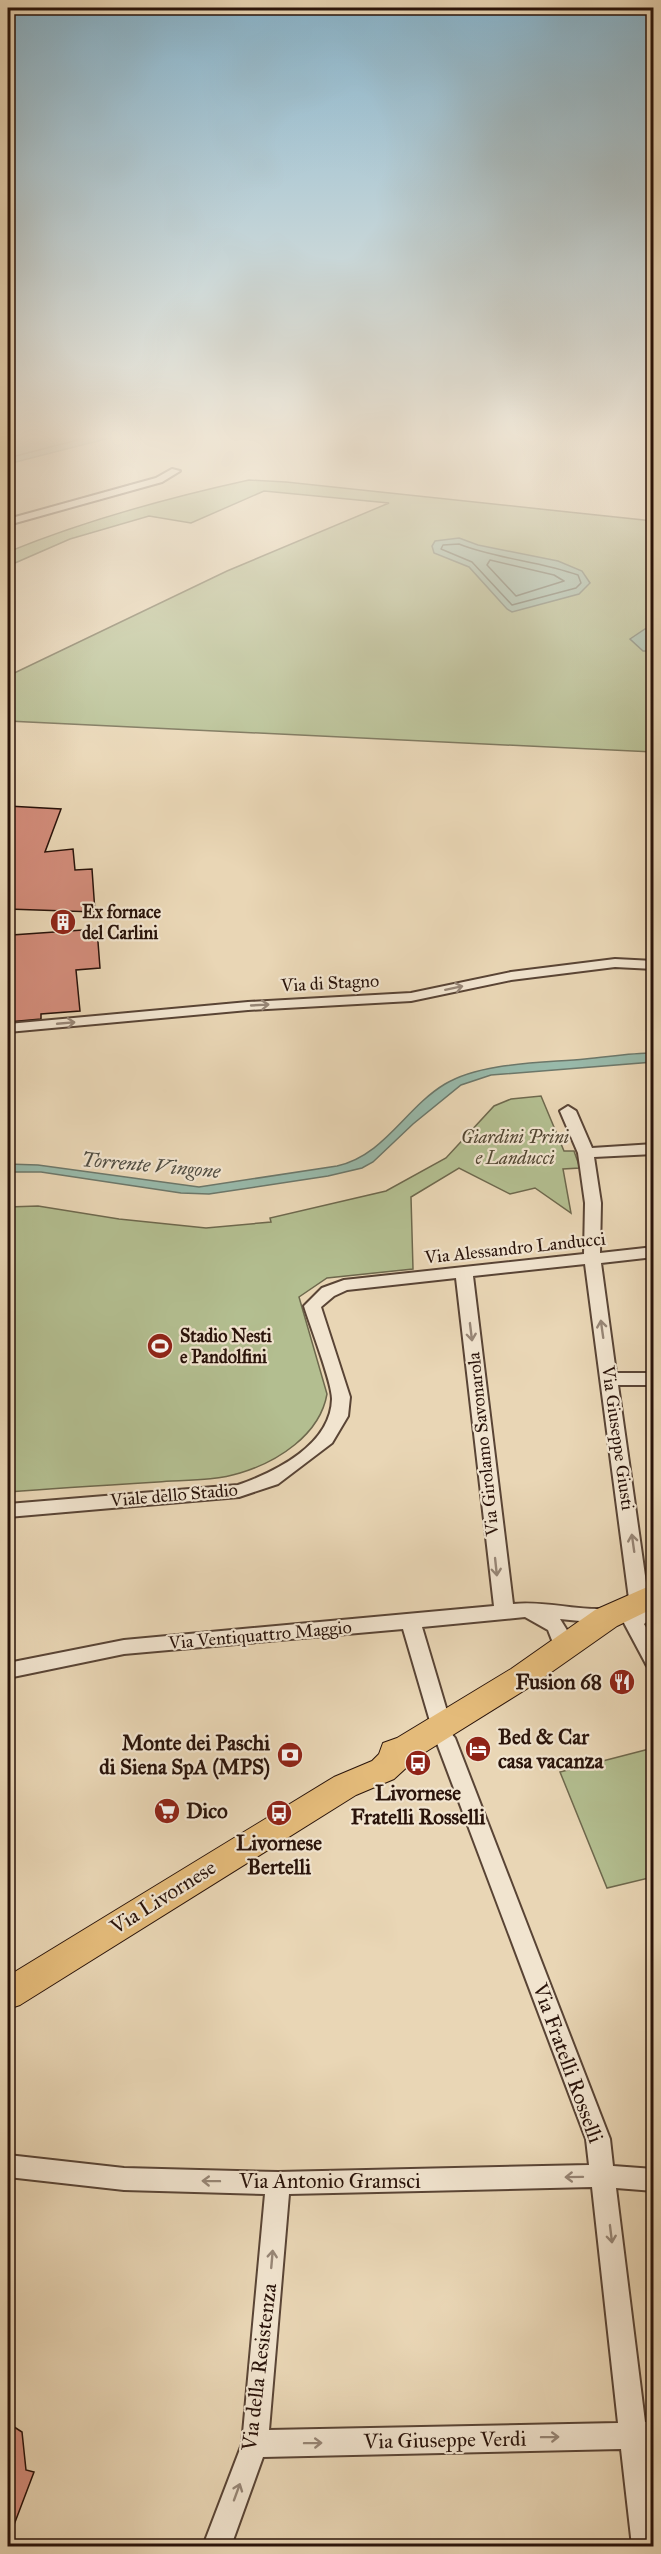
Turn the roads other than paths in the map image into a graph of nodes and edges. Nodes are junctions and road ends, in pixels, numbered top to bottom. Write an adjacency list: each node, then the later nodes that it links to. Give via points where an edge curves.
1 (654, 965): 2 (street, Via di Stagno, one-way to 1, via 249,1006 411,997 523,974 615,963)
2 (8, 1028)
3 (568, 1111): 5 (street, Via Giuseppe Giusti)
4 (654, 1149): 5 (street)
5 (586, 1153): 7 (street, Via Giuseppe Giusti, via 594,1203)
6 (654, 1252): 7 (street, Via Alessandro Landucci)
7 (592, 1258): 8 (street, Via Alessandro Landucci); 10 (street, Via Giuseppe Giusti, one-way to 7)
8 (464, 1274): 9 (street, Via Alessandro Landucci); 13 (street, Via Girolamo Savonarola, one-way to 13)
9 (380, 1282): 12 (street, Viale dello Stadio, via 344,1285 312,1306 341,1397 339,1416 326,1439 272,1480 239,1491)
10 (609, 1379): 11 (street); 14 (street, Via Giuseppe Giusti, one-way to 10)
11 (654, 1379)
12 (8, 1510)
13 (509, 1612): 14 (street, Via Ventiquattro Maggio, via 551,1619); 14 (street, Via Ventiquattro Maggio, via 553,1609); 15 (street, Via Ventiquattro Maggio)
14 (621, 1620): 16 (street, Via Giuseppe Giusti); 18 (main road, Via Livornese, via 522,1677)
15 (411, 1623): 17 (street, Via Ventiquattro Maggio, via 124,1647); 18 (street, Via Fratelli Rosselli)
16 (654, 1661)
17 (8, 1670)
18 (443, 1732): 19 (main road, Via Livornese, via 408,1747 383,1770 350,1783); 21 (street, Via Fratelli Rosselli, via 598,2139)
19 (8, 1994)
20 (8, 2166): 23 (street, Via Antonio Gramsci, one-way to 20, via 124,2179)
21 (604, 2176): 22 (street, Via Antonio Gramsci); 23 (street, Via Antonio Gramsci, one-way to 23); 24 (street, Via Fratelli Rosselli, one-way to 24)
22 (654, 2180)
23 (278, 2183): 25 (street, Via della Resistenza, one-way to 23)
24 (644, 2435): 25 (street, Via Giuseppe Verdi, one-way to 24); 27 (street, Via Fratelli Rosselli)
25 (255, 2444): 26 (street, Via della Resistenza, one-way to 25)
26 (217, 2547)
27 (646, 2547)

